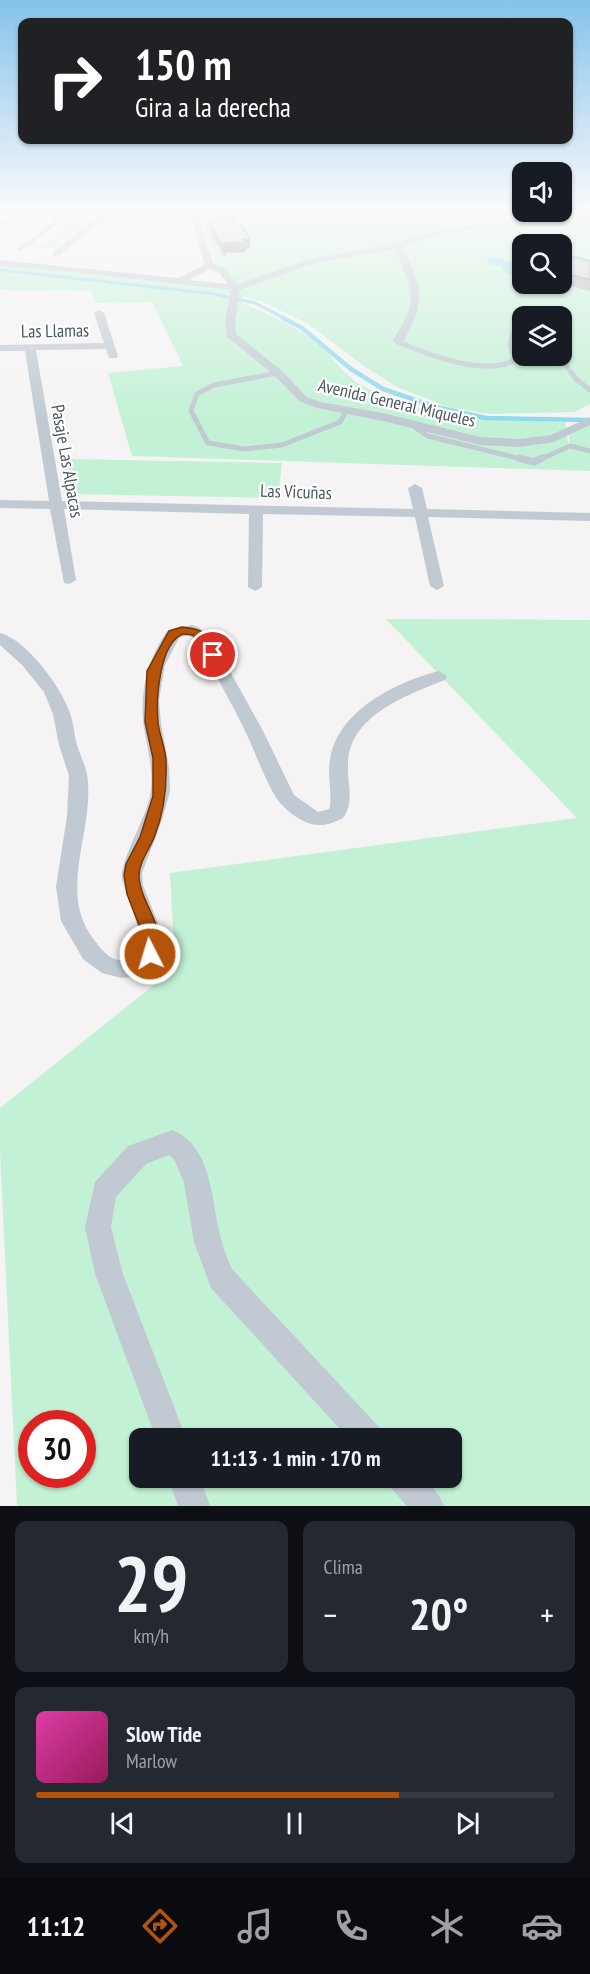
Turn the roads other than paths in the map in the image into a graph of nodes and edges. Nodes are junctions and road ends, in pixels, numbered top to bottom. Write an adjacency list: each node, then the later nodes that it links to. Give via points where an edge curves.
1 (163, 278): 6 (street)
2 (185, 278): 6 (street)
3 (228, 278): 7 (street)
4 (264, 278): 7 (street)
5 (411, 278): 9 (street, via 416,297 414,311)
6 (181, 280): 7 (street)
7 (236, 288): 14 (street, Avenida General Miqueles, via 231,335)
8 (99, 313): 11 (street, Las Llamas, via 111,351)
9 (398, 342): 12 (lane, via 446,362)
10 (0, 348): 11 (street, Las Llamas)
11 (30, 348): 23 (street, Pasaje Las Alpacas)
12 (512, 363)
13 (566, 366): 15 (lane)
14 (278, 373): 16 (street, Avenida General Miqueles, via 303,399); 16 (lane, via 214,385 196,394 191,411 208,443 244,449 282,445 340,422)
15 (590, 390)
16 (347, 409): 17 (street, Avenida General Miqueles)
17 (410, 424): 18 (street, Avenida General Miqueles, via 480,441 519,443 554,438); 19 (lane, via 428,436 534,462 570,446)
18 (584, 424)
19 (590, 451)
20 (415, 488): 25 (street)
21 (590, 503): 26 (street, Las Vicuñas, via 586,508)
22 (0, 504): 23 (street, Las Vicuñas)
23 (55, 504): 24 (street, Las Vicuñas); 27 (street, Pasaje Las Alpacas)
24 (256, 508): 25 (street, Las Vicuñas); 29 (street)
25 (420, 513): 26 (street, Las Vicuñas); 28 (street)
26 (589, 518)
27 (69, 580)
28 (437, 586)
29 (255, 587)
30 (0, 638): 31 (street, via 30,663 49,687 62,713 79,780 68,909 76,931 103,964 125,970 136,967 150,954 152,940 132,875 160,796 151,686 153,671 173,634 192,630 204,639 287,799 313,818 337,813 341,794 339,758 354,726 385,701)
31 (439, 676)
32 (167, 1428): 33 (street, via 109,1274 98,1227 104,1191 137,1155 172,1142 185,1153 197,1183 208,1242 221,1278)
33 (359, 1428)
34 (188, 1488): 36 (street)
35 (412, 1488): 37 (street)
36 (194, 1506)
37 (428, 1506)

